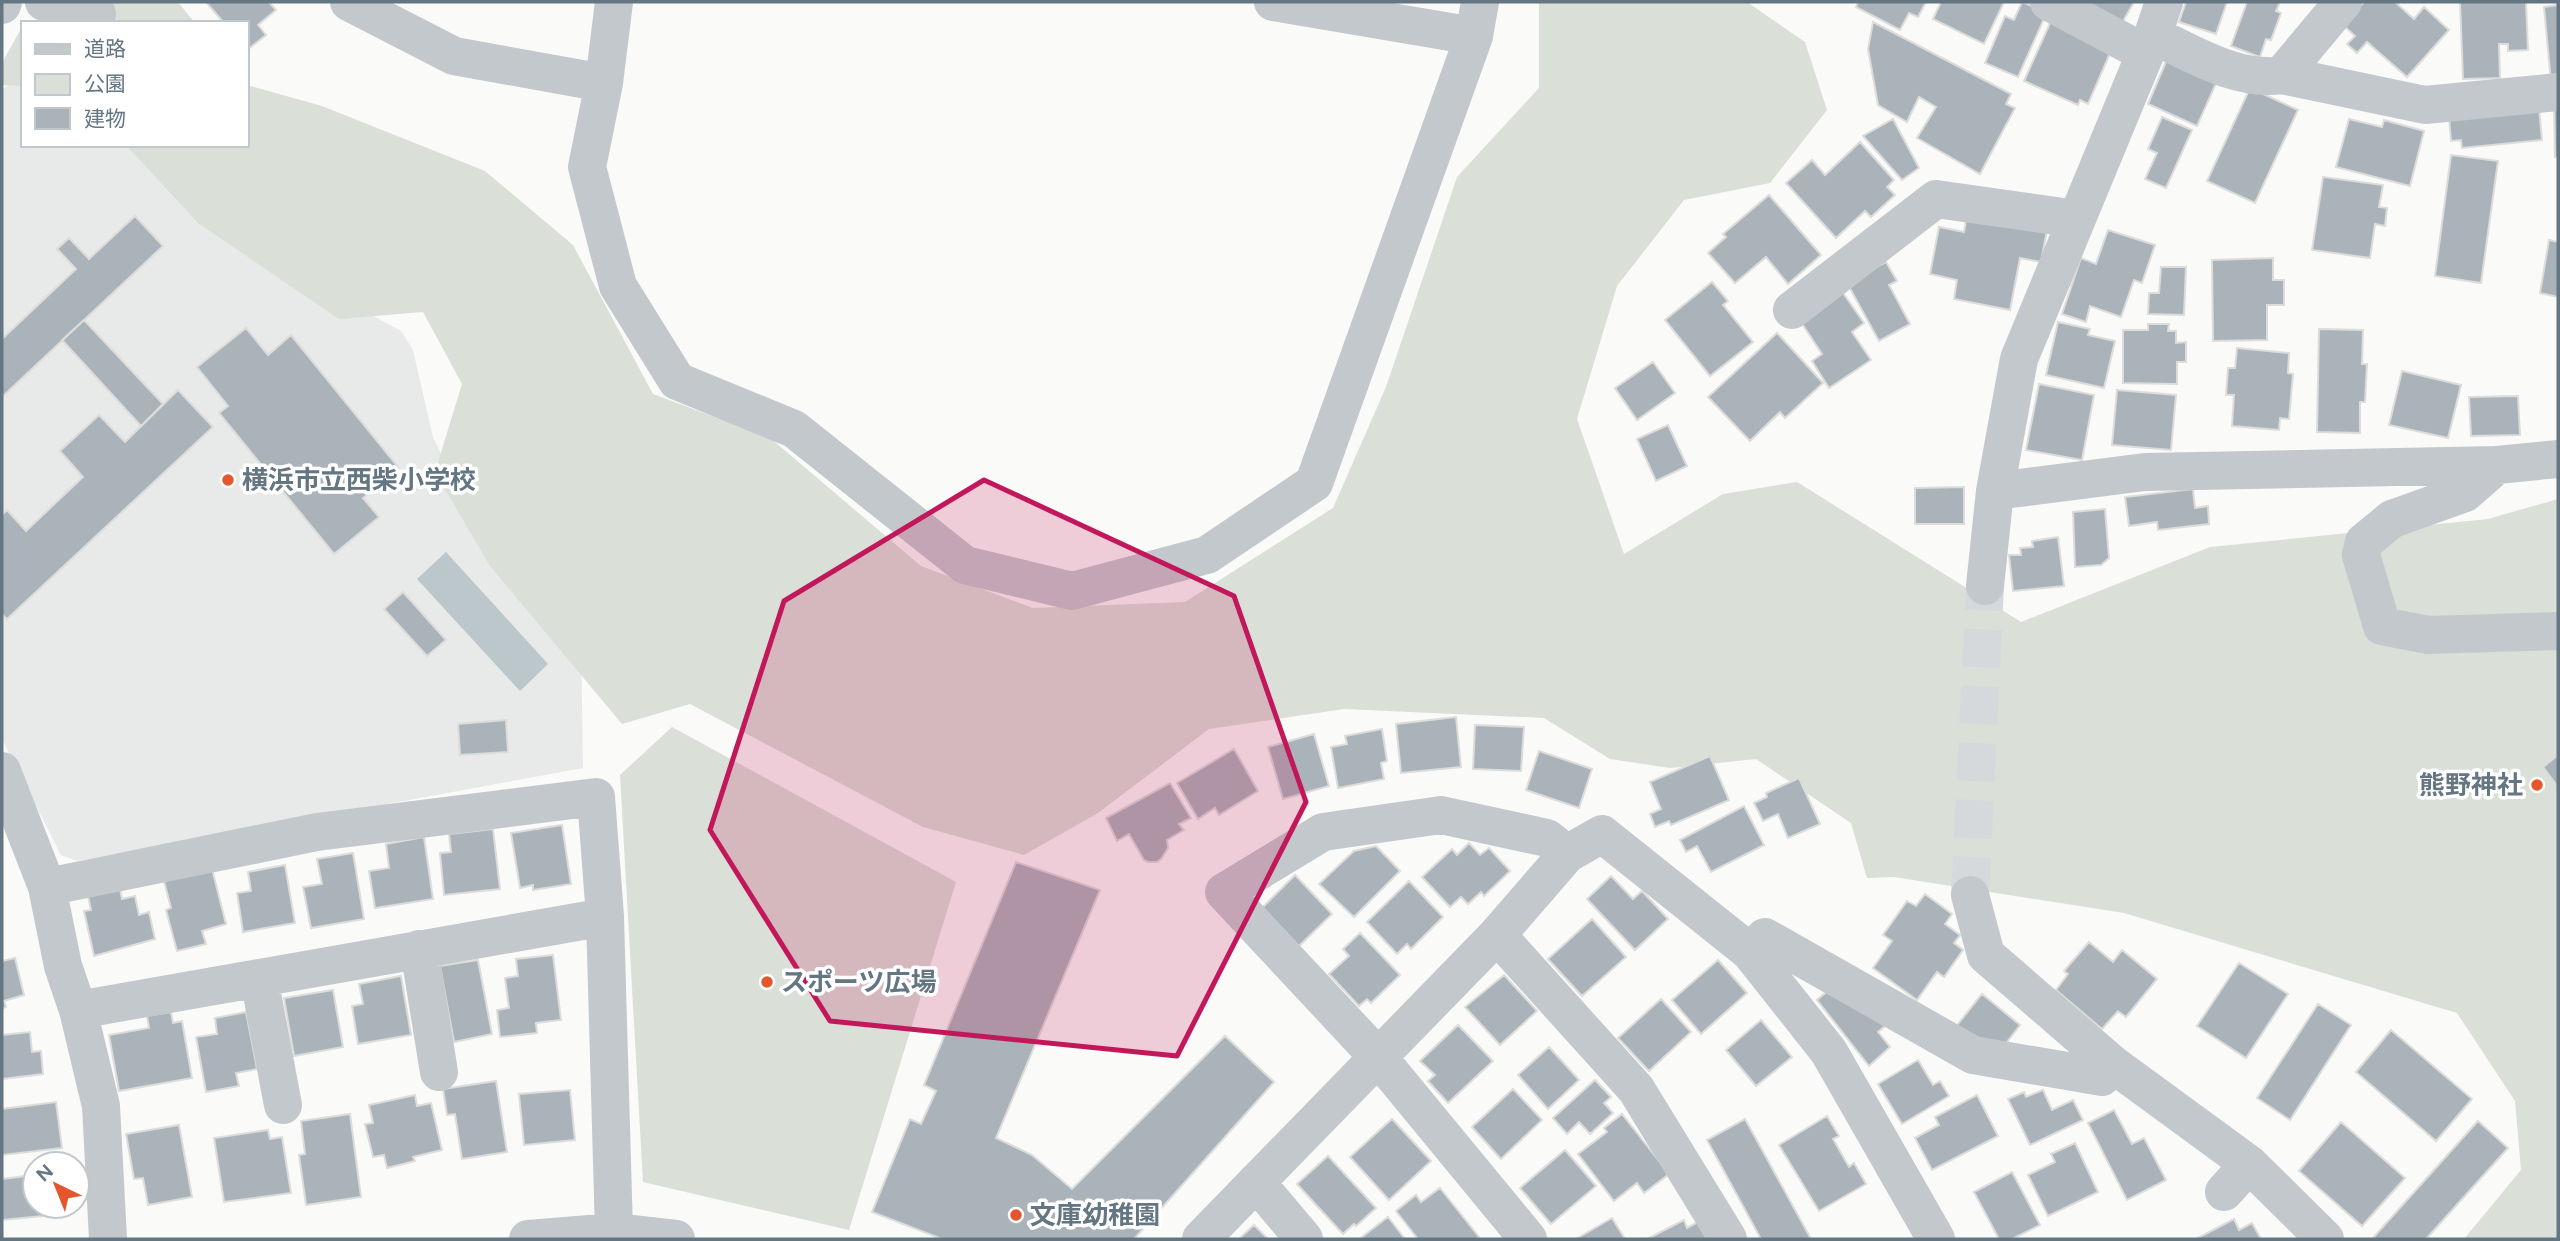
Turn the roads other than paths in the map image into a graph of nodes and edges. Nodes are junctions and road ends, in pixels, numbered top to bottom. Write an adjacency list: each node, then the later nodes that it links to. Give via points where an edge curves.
1 (44, 2): 7 (street)
2 (349, 2): 11 (street, via 454,56)
3 (614, 2): 11 (street)
4 (1273, 2): 8 (street)
5 (2049, 2): 9 (street)
6 (2343, 2): 10 (street)
7 (97, 14)
8 (1477, 19): 11 (street, via 1314,483 1207,555 1072,591 965,565 794,429 677,381 618,286 587,167)
9 (2154, 30): 10 (street, via 2222,66 2267,77); 13 (street)
10 (2282, 75): 12 (street, via 2425,105)
11 (604, 83)
12 (2558, 92)
13 (2077, 219): 14 (street, via 1936,199); 17 (street, via 2019,359)
14 (1792, 310)
15 (2558, 459): 16 (street)
16 (2497, 465): 17 (street, via 2145,472); 19 (street, via 2465,493 2392,519 2364,542 2361,555 2382,626 2428,635)
17 (1996, 491): 18 (street)
18 (1985, 586)
19 (2558, 631)
20 (2, 771): 22 (street)
21 (1567, 854): 25 (street); 27 (street, via 1601,834); 30 (street, via 1547,838 1441,815 1323,832 1224,891)
22 (47, 887): 24 (street, via 317,832 596,797); 29 (street, via 63,966)
23 (1970, 895): 31 (street, via 1986,955)
24 (605, 916): 26 (street); 37 (street)
25 (1497, 935): 30 (street); 44 (street, via 1636,1089)
26 (419, 949): 28 (street); 32 (street)
27 (1749, 952): 31 (street, via 1765,937 1973,1055 2102,1077); 45 (street, via 1829,1052)
28 (259, 978): 29 (street); 33 (street)
29 (78, 1010): 38 (street, via 101,1106)
30 (1378, 1057): 35 (street); 43 (street)
31 (2112, 1063): 34 (street)
32 (439, 1072)
33 (283, 1105)
34 (2249, 1164): 36 (street); 46 (street)
35 (1256, 1182): 41 (street); 42 (street)
36 (2224, 1192)
37 (614, 1232): 39 (street); 40 (street)
38 (108, 1239)
39 (528, 1239)
40 (676, 1239)
41 (1201, 1239)
42 (1304, 1239)
43 (1528, 1239)
44 (1728, 1239)
45 (1936, 1239)
46 (2325, 1239)

